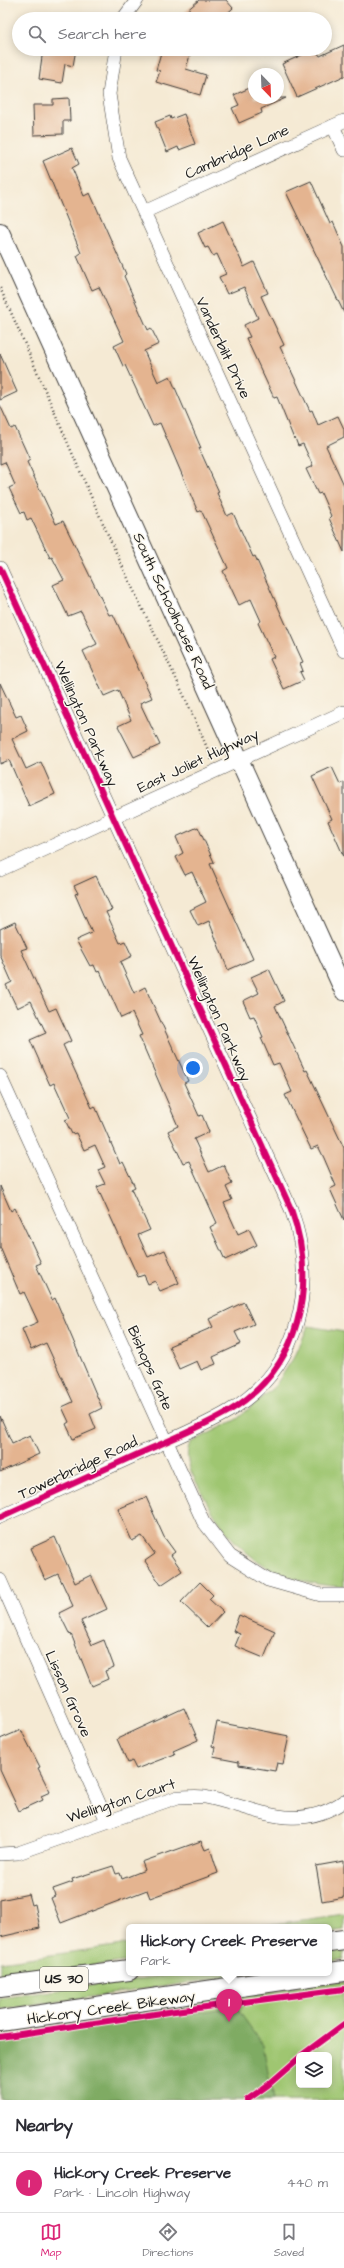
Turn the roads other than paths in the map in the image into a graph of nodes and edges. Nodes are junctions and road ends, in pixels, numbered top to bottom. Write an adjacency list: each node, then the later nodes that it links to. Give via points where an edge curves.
1 (137, 0): 2 (street)
2 (128, 12)
3 (115, 56): 6 (street, Vanderbilt Drive, via 109,94 119,158)
4 (338, 124): 5 (street); 6 (street, Cambridge Lane)
5 (344, 150)
6 (144, 212): 9 (street, Vanderbilt Drive)
7 (0, 232): 11 (street, South Schoolhouse Road)
8 (0, 568): 12 (street, Wellington Parkway)
9 (344, 651)
10 (344, 712): 11 (street, East Joliet Highway)
11 (240, 759): 12 (street, East Joliet Highway); 14 (street, South Schoolhouse Road)
12 (113, 818): 13 (street, East Joliet Highway); 16 (street, Wellington Parkway, via 291,1209 302,1247 304,1270 304,1292 291,1340 266,1378 230,1411)
13 (0, 870)
14 (344, 991)
15 (0, 1076): 16 (street, Bishops Gate)
16 (166, 1442): 17 (street, Towerbridge Road); 19 (street, Bishops Gate, via 203,1521 230,1556 268,1580 322,1595)
17 (0, 1517)
18 (0, 1580): 21 (street, Lisson Grove)
19 (344, 1595)
20 (344, 1801): 21 (street, Wellington Court, via 309,1818 279,1816 204,1797 178,1797)
21 (107, 1821): 22 (street, Wellington Court, via 18,1853)
22 (0, 1854)
23 (344, 1940): 24 (main road)
24 (332, 1942)
25 (126, 1970): 29 (main road, US 30)
26 (344, 1971): 27 (main road, US 30)
27 (332, 1973)
28 (310, 1976): 30 (main road, US 30)
29 (0, 1987)
30 (0, 2021)

